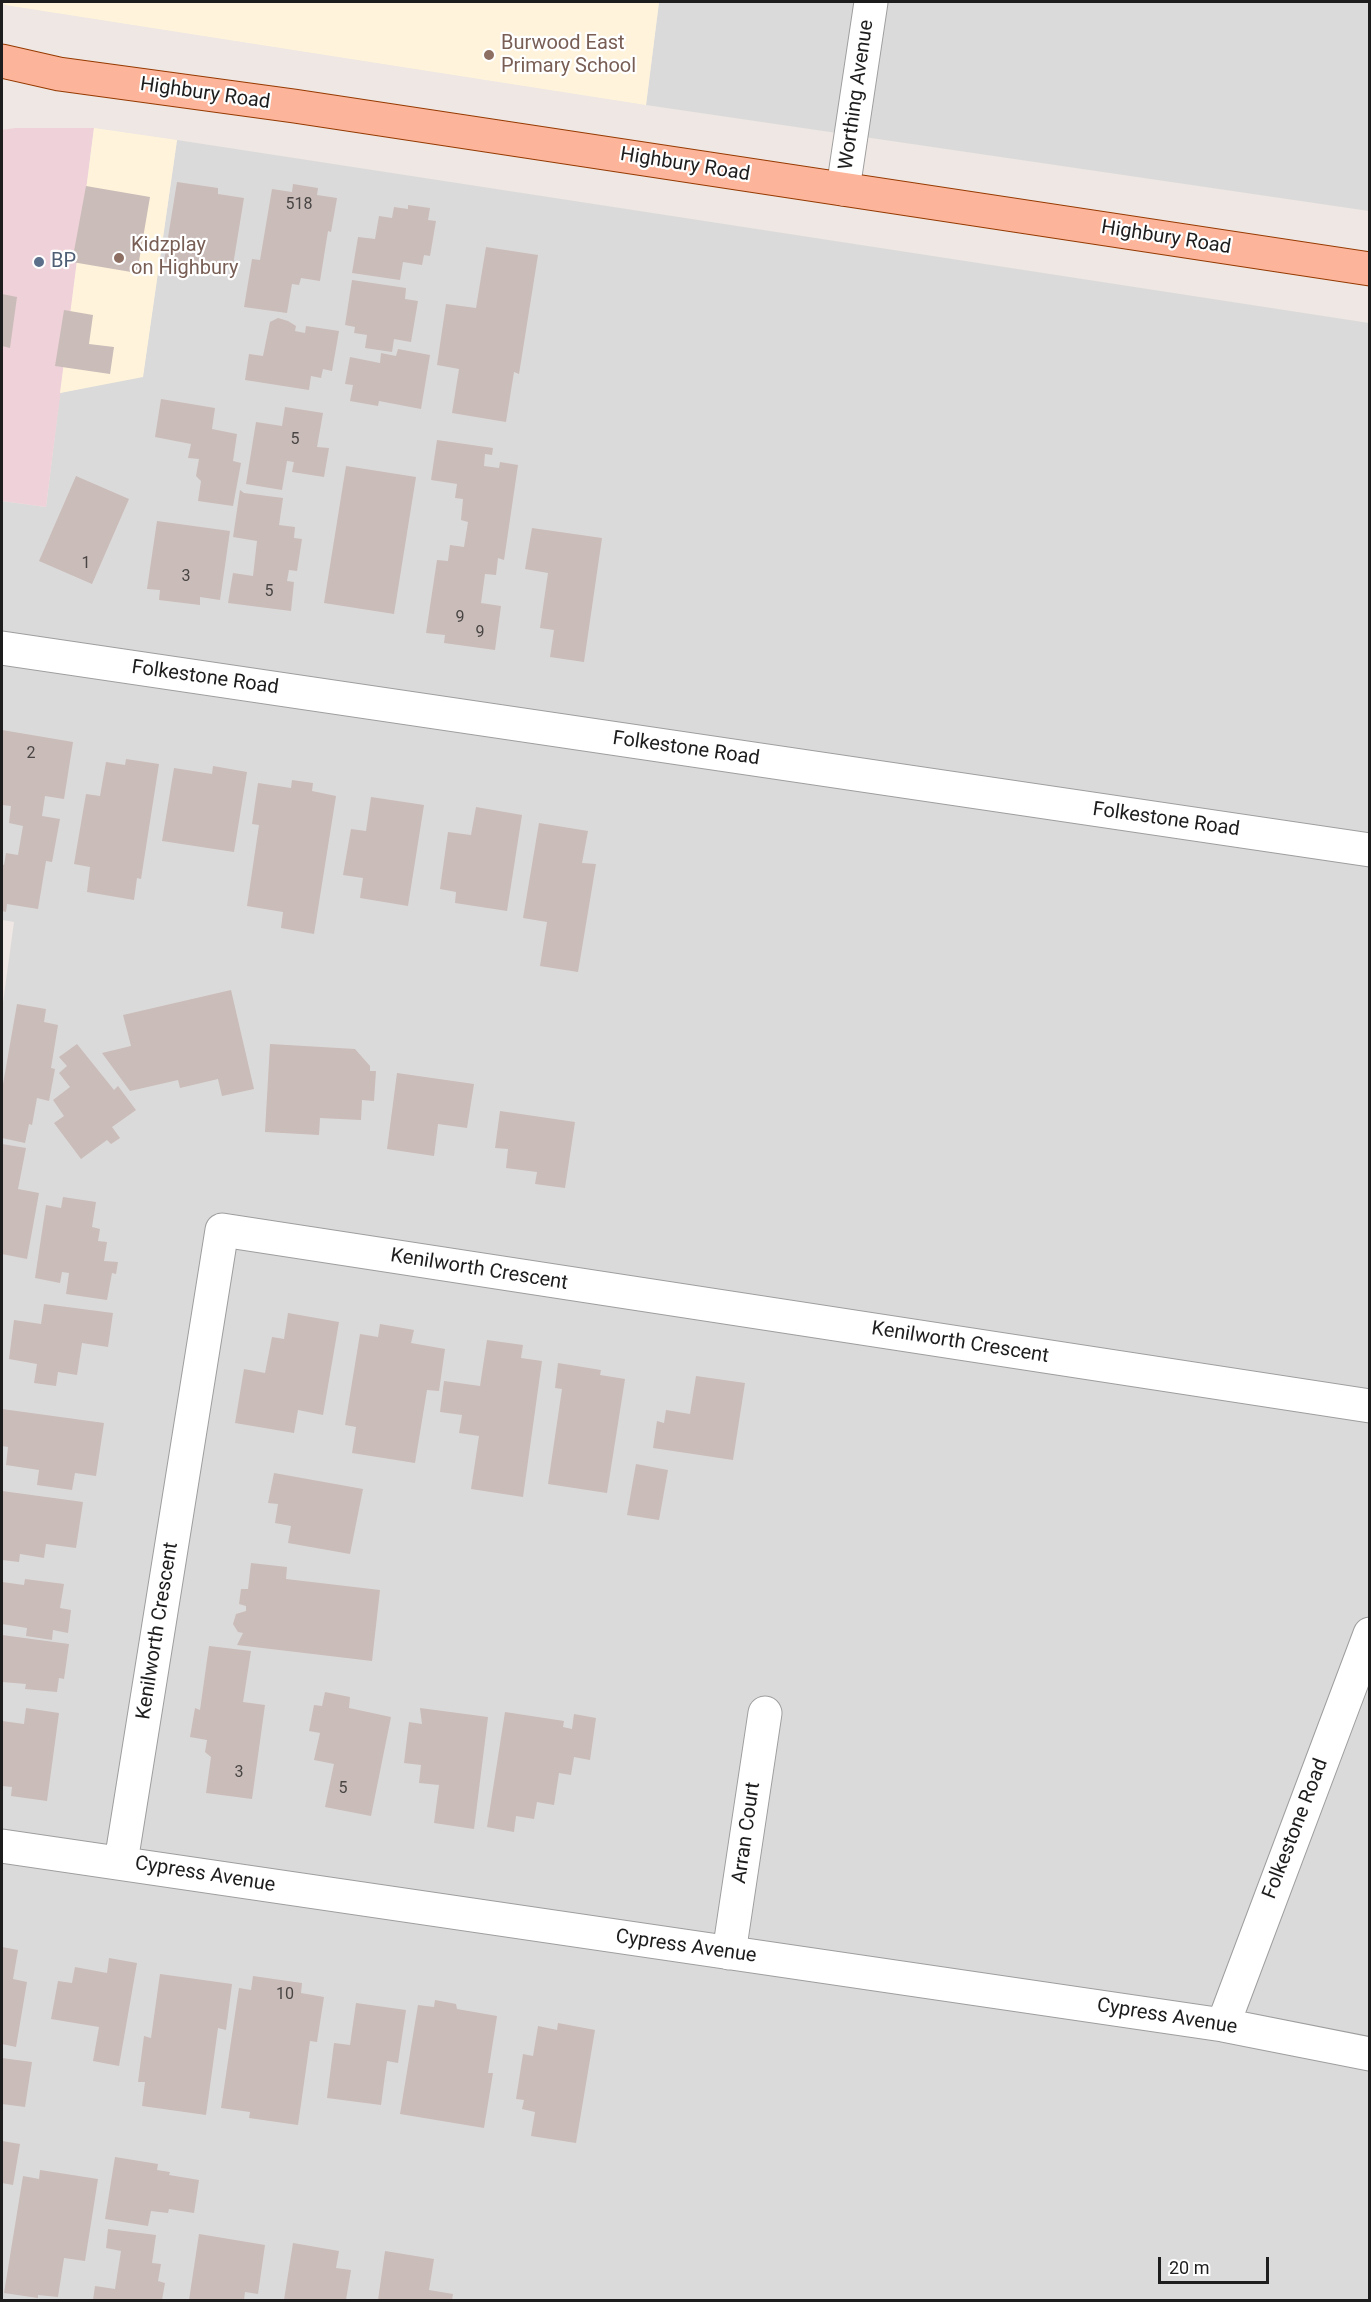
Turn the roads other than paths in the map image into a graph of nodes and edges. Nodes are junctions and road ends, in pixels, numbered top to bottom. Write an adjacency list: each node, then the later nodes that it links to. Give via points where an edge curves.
1 (871, 2): 5 (street, Worthing Avenue)
2 (2, 61): 3 (main road, Highbury Road)
3 (59, 74): 4 (main road); 5 (main road, Highbury Road)
4 (2, 85)
5 (843, 189): 6 (main road, Highbury Road)
6 (1370, 269)
7 (2, 648): 8 (street, Folkestone Road)
8 (1370, 849)
9 (1370, 1406): 13 (street, Kenilworth Crescent, via 222,1230)
10 (1370, 1634): 15 (street, Folkestone Road)
11 (765, 1713): 14 (street, Arran Court)
12 (2, 1845): 13 (street, Cypress Avenue)
13 (121, 1862): 14 (street, Cypress Avenue)
14 (729, 1953): 15 (street, Cypress Avenue)
15 (1223, 2025): 16 (street, Cypress Avenue)
16 (1370, 2054)

